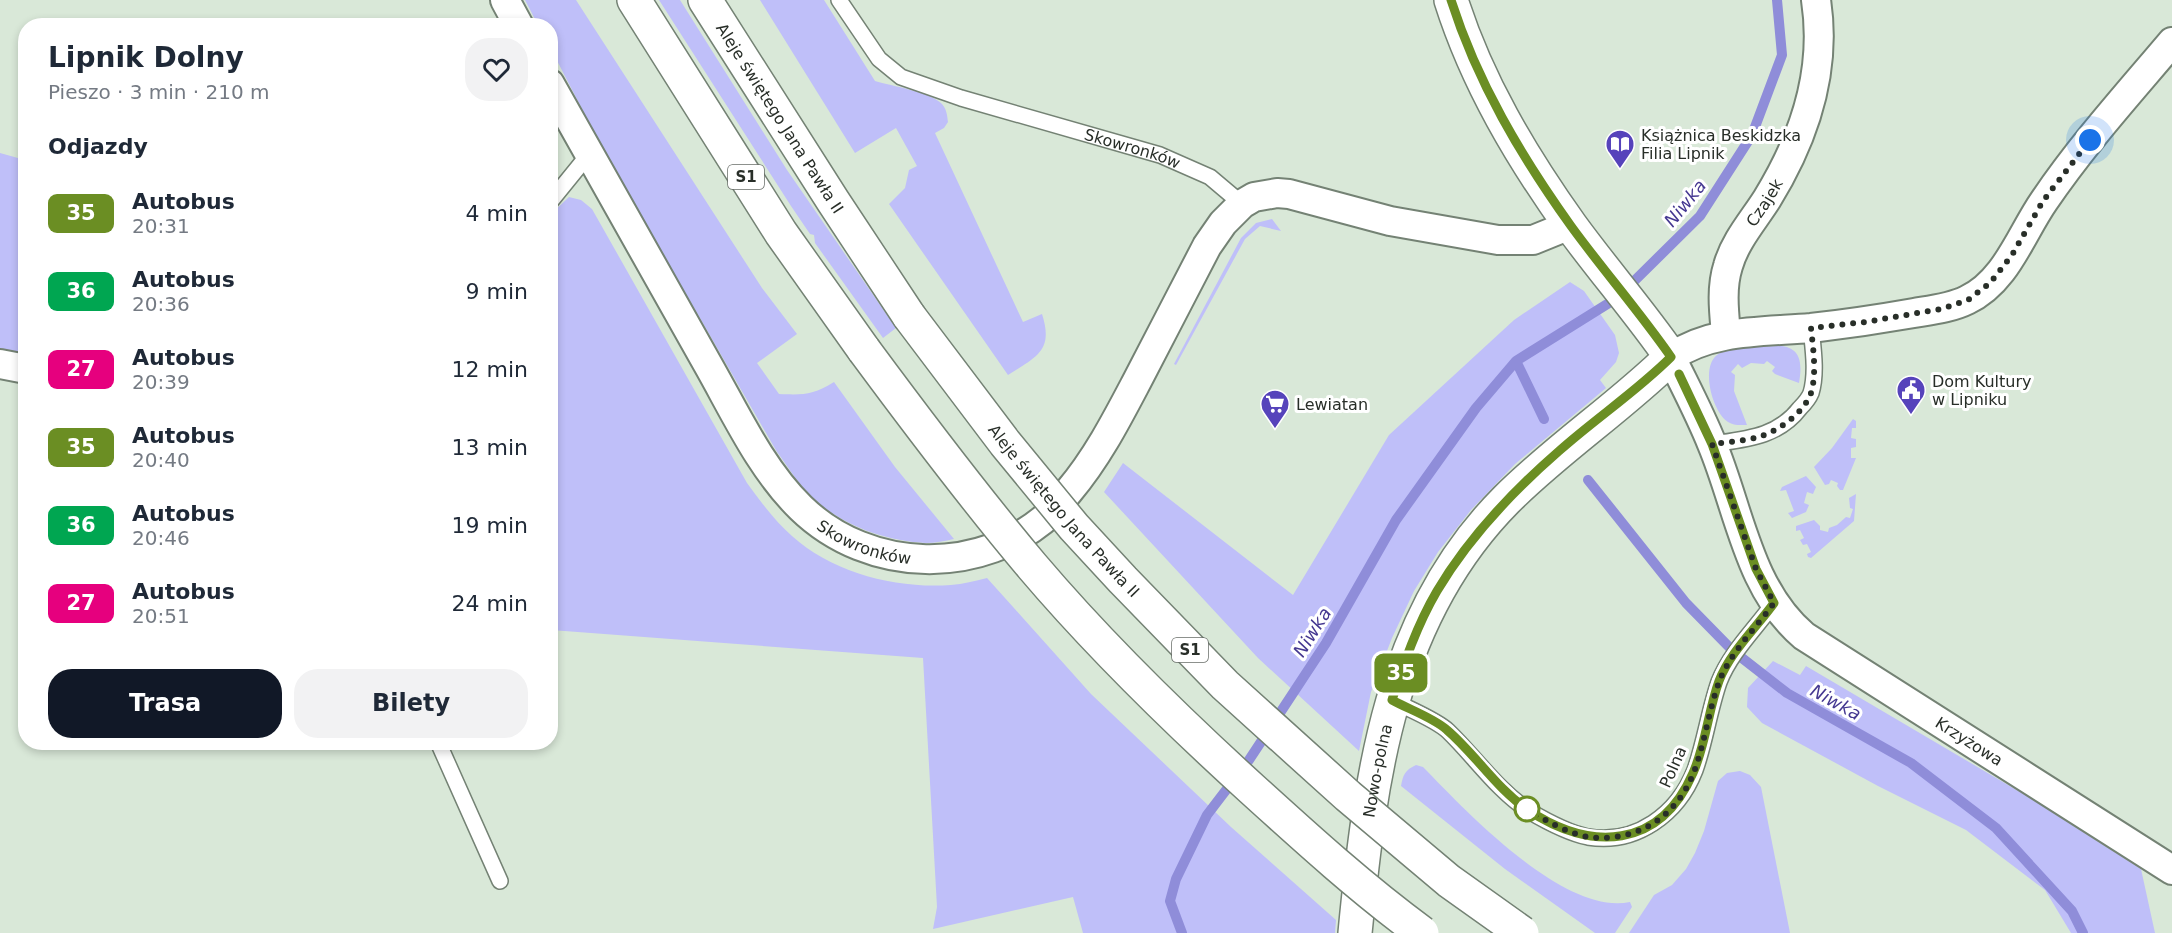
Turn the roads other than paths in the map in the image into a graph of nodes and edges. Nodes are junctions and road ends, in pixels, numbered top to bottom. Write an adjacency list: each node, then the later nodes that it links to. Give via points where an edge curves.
1 (505, 0): 7 (street)
2 (634, 0): 26 (main road, S1, bridge, via 781,233 864,350 1032,566 1187,730 1314,846)
3 (705, 0): 27 (main road, Aleje świętego Jana Pawła II / S1, bridge, via 909,316 1074,527 1225,686 1449,880)
4 (839, 0): 12 (lane, Skowronków, via 879,59 901,77 1160,155 1210,177)
5 (1451, 0): 13 (main road, via 1489,94)
6 (1816, 0): 15 (street, Czajek, via 1819,46 1812,97 1793,150 1727,266)
7 (515, 18)
8 (2172, 42): 14 (street, via 2043,201 2012,255 1990,283 1968,300 1941,309)
9 (558, 98): 10 (street, Skowronków)
10 (589, 154): 11 (lane); 12 (street, Skowronków, via 779,483 801,508 842,537 882,554 914,559 978,554 1015,538 1052,512 1088,469 1207,246)
11 (558, 192)
12 (1242, 204): 13 (street, Skowronków, via 1265,194 1289,194 1390,221 1498,240 1533,240)
13 (1570, 225): 16 (main road)
14 (1811, 328): 15 (street); 19 (lane, via 1814,374 1810,394 1796,414 1781,428 1757,437)
15 (1726, 334): 16 (street, via 1687,346)
16 (1671, 357): 19 (street, Krzyżowa); 21 (main road, Nowo-polna, via 1560,450 1505,501 1473,539 1437,591)
17 (0, 364): 18 (street)
18 (18, 367)
19 (1712, 444): 20 (street, Krzyżowa, via 1756,569)
20 (1774, 603): 21 (lane, Polna, via 1726,667 1685,791 1671,811 1633,833 1587,837 1529,811 1446,729); 23 (street, Krzyżowa, via 1787,622 1804,636)
21 (1392, 700): 25 (main road, Nowo-polna, via 1363,851)
22 (442, 750): 24 (lane)
23 (2172, 870)
24 (500, 881)
25 (1355, 933)
26 (1422, 933)
27 (1521, 933)

